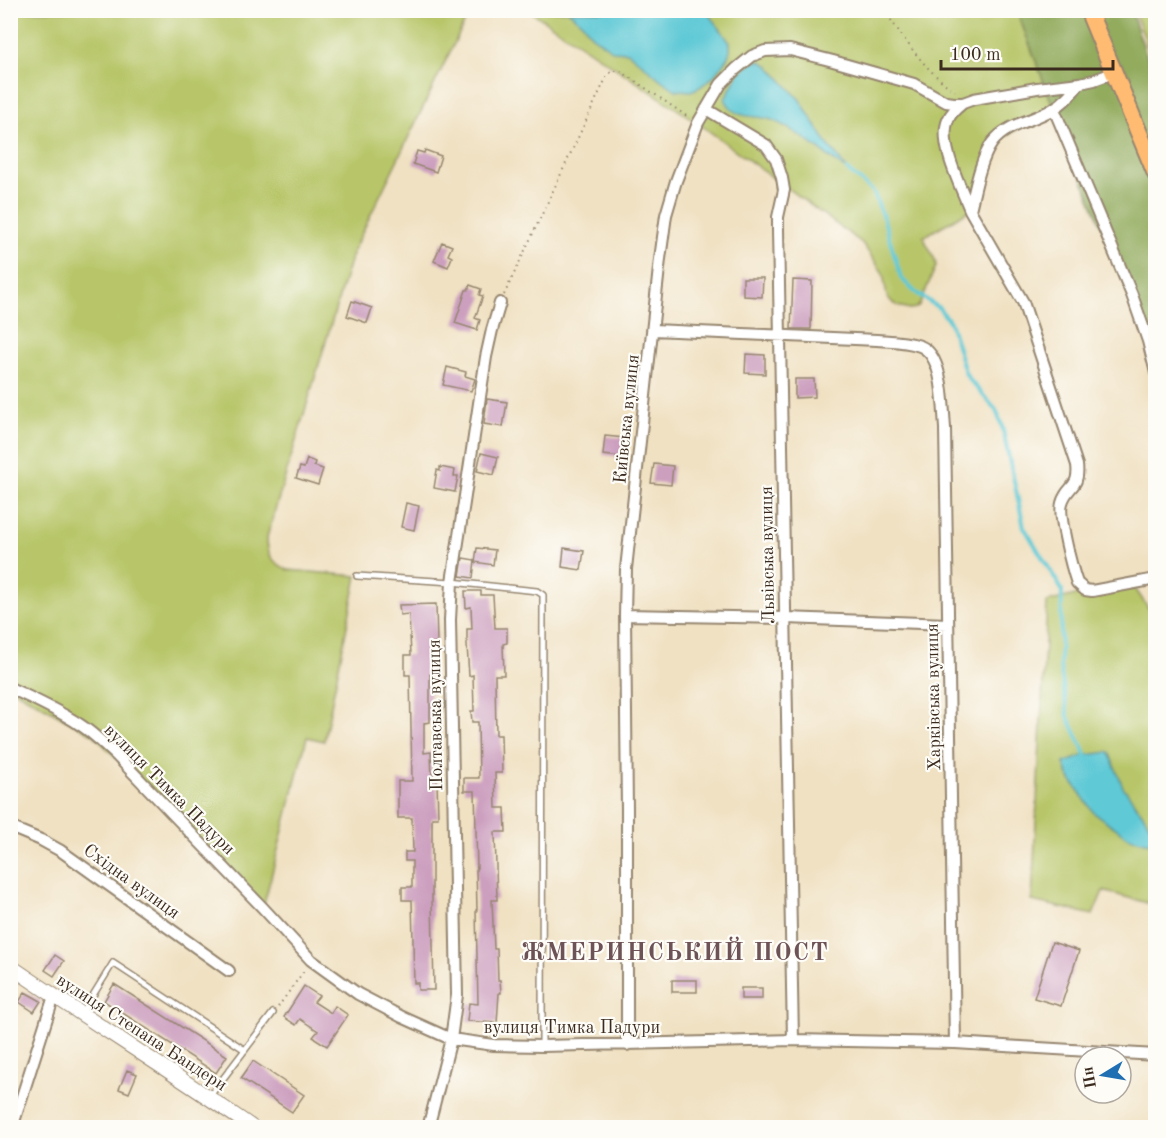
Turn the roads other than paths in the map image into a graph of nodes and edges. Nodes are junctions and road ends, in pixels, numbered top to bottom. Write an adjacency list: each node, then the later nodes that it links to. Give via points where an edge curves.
1 (1088, 10): 2 (main road)
2 (1113, 73): 3 (street); 7 (main road)
3 (1080, 83): 4 (street); 6 (street)
4 (963, 103): 5 (street, Київська вулиця, via 946,102 914,84 887,75 777,50 752,56 736,69); 8 (street, via 948,119 945,139)
5 (706, 109): 10 (street, Київська вулиця, via 666,215); 11 (street, Львівська вулиця, via 766,145 776,159 784,190 777,230)
6 (1053, 109): 8 (street, via 1011,128 992,144 983,161); 12 (street, via 1132,295)
7 (1155, 174)
8 (970, 210): 14 (street, via 1023,302 1077,465 1076,482 1063,499 1060,511 1077,583 1092,591)
9 (500, 303): 15 (street, Полтавська вулиця, via 486,357)
10 (653, 330): 11 (street); 16 (street, Київська вулиця, via 626,569)
11 (779, 336): 17 (street, Львівська вулиця); 18 (street, Харківська вулиця, via 905,342 931,353 940,376 945,428)
12 (1155, 373)
13 (357, 576): 15 (lane)
14 (1155, 579)
15 (452, 582): 26 (street, Полтавська вулиця, via 457,995); 30 (lane, via 537,591 543,595)
16 (625, 615): 17 (street); 29 (street, Київська вулиця)
17 (786, 618): 18 (street); 27 (street, Львівська вулиця)
18 (948, 624): 28 (street, Харківська вулиця)
19 (10, 688): 26 (street, вулиця Тимка Падури, via 80,724 116,755 311,960 358,994)
20 (10, 827): 22 (street, Східна вулиця, via 62,851)
21 (10, 966): 23 (street, вулиця Степана Бандери)
22 (230, 972)
23 (54, 996): 25 (street, вулиця Степана Бандери); 34 (street)
24 (273, 1013): 31 (lane)
25 (81, 1014): 31 (lane, via 113,963); 33 (street, вулиця Степана Бандери)
26 (451, 1039): 30 (street, вулиця Тимка Падури, via 486,1045); 36 (street, Полтавська вулиця)
27 (793, 1040): 28 (street, вулиця Тимка Падури); 29 (street, вулиця Тимка Падури)
28 (955, 1043): 32 (street, вулиця Тимка Падури)
29 (627, 1045): 30 (street, вулиця Тимка Падури)
30 (542, 1046)
31 (245, 1050): 33 (lane)
32 (1155, 1055)
33 (209, 1097): 35 (street, вулиця Степана Бандери)
34 (12, 1128)
35 (253, 1128)
36 (428, 1128)

